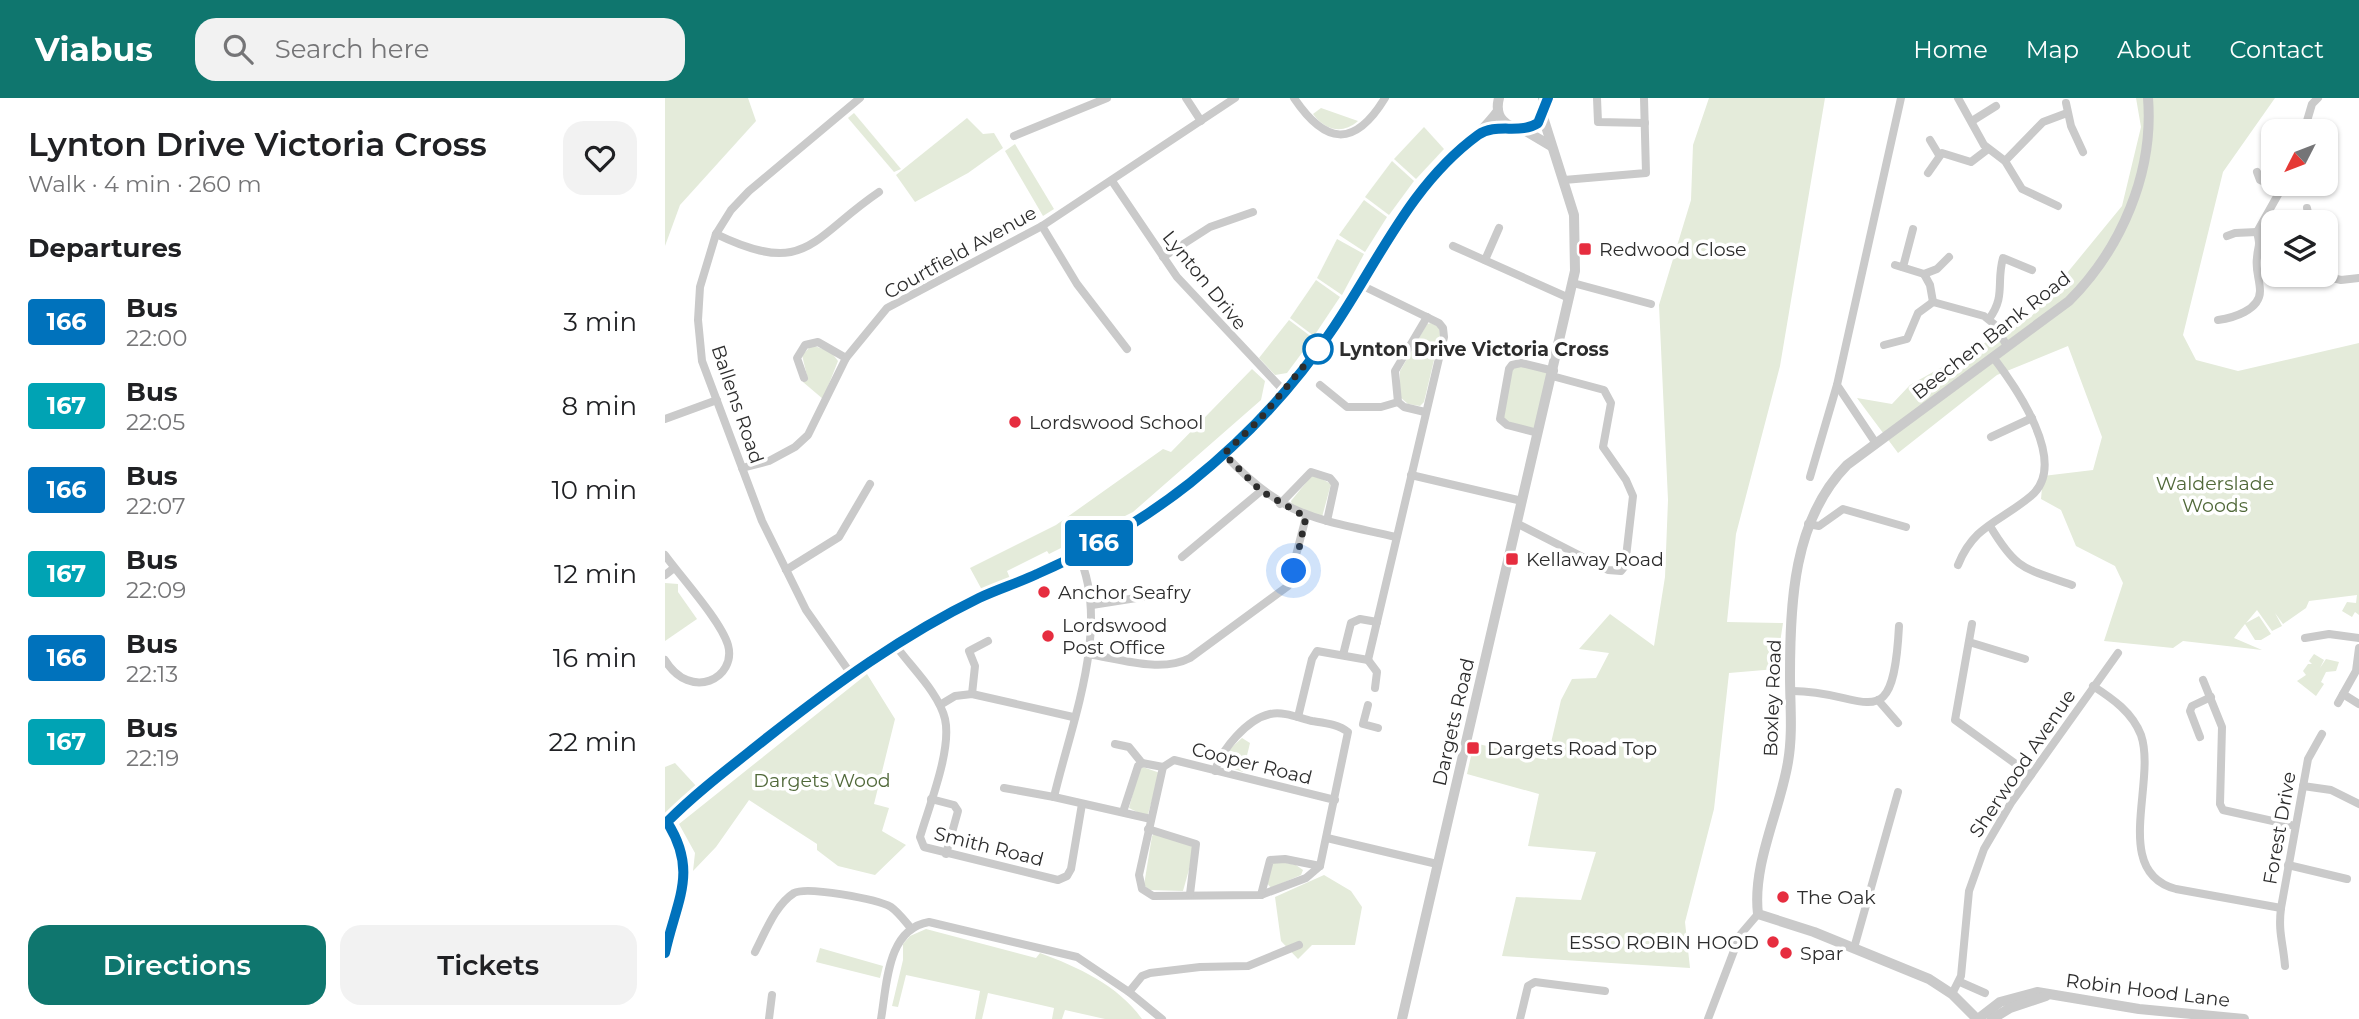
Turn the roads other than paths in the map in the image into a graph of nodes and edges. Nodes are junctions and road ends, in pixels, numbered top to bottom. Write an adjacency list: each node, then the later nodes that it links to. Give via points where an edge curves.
1 (860, 98): 47 (street, Ballens Road, via 749,191)
2 (1107, 98): 27 (street)
3 (1186, 98): 21 (street)
4 (1235, 98): 21 (street, Courtfield Avenue)
5 (1294, 98): 6 (street, via 1313,123 1337,135 1356,132)
6 (1385, 98)
7 (1500, 98): 17 (street)
8 (1597, 98): 23 (street, via 1598,122)
9 (1644, 98): 23 (street)
10 (1901, 98): 74 (street)
11 (1958, 98): 22 (street)
12 (2148, 98): 67 (street, Beechen Bank Road, via 2142,160 2118,237 2094,275 2069,301)
13 (2318, 98): 20 (street)
14 (1545, 100): 19 (street)
15 (2066, 103): 18 (street)
16 (1996, 106): 22 (street)
17 (1498, 111): 24 (street); 26 (street)
18 (2067, 113): 31 (street); 33 (street, via 2043,122)
19 (1542, 117): 25 (street); 29 (street, Dargets Road)
20 (2308, 119)
21 (1201, 121): 38 (street, Courtfield Avenue)
22 (1972, 121): 30 (street)
23 (1645, 122): 36 (street, via 1646,173)
24 (1510, 127): 25 (street); 26 (street)
25 (1524, 130): 29 (street)
26 (1482, 133): 59 (street, via 1415,199)
27 (1014, 136)
28 (1930, 140): 32 (street)
29 (1551, 147): 36 (street, Dargets Road)
30 (1987, 149): 32 (street, via 1971,162); 33 (street)
31 (2083, 152)
32 (1939, 155): 35 (street)
33 (2005, 161): 41 (street, via 2022,189)
34 (2257, 172): 37 (street)
35 (1927, 173)
36 (1564, 180): 58 (street, Dargets Road, via 1576,231)
37 (2261, 180)
38 (1112, 181): 43 (street, Courtfield Avenue); 51 (street, Lynton Drive)
39 (879, 192): 47 (street, via 802,250 781,255 747,249)
40 (2277, 196): 46 (street)
41 (2058, 206)
42 (1253, 212): 51 (street, via 1210,227)
43 (1042, 226): 68 (street, via 1077,284); 70 (street, Courtfield Avenue, via 887,308)
44 (1499, 228): 53 (street)
45 (1913, 229): 55 (street, via 1899,266)
46 (2257, 232): 48 (street); 50 (street)
47 (716, 234): 76 (street, Ballens Road, via 700,287 698,320 702,361)
48 (2227, 236)
49 (1453, 246): 53 (street)
50 (2261, 248): 65 (street, via 2256,257 2258,300 2233,318)
51 (1163, 257): 75 (street, Lynton Drive, via 1226,332)
52 (1949, 257): 55 (street)
53 (1485, 260): 60 (street)
54 (2032, 270): 64 (street, via 2003,258 2000,303)
55 (1924, 274): 61 (street)
56 (2359, 278): 57 (street)
57 (2338, 279)
58 (1573, 283): 60 (street, Dargets Road); 62 (street)
59 (1361, 285): 63 (street); 75 (street, via 1324,342)
60 (1569, 298): 71 (street, Dargets Road)
61 (1933, 302): 64 (street); 66 (street, via 1918,313 1907,338)
62 (1651, 304)
63 (1427, 317): 77 (street, via 1395,371); 78 (street, via 1439,323 1444,337)
64 (1989, 319): 67 (street)
65 (2218, 320)
66 (1884, 345)
67 (2007, 346): 69 (street, Beechen Bank Road)
68 (1128, 349)
69 (1993, 356): 79 (street); 83 (street, Beechen Bank Road, via 1924,411)
70 (846, 358): 72 (street, via 818,342 805,345 797,358); 85 (street, Courtfield Avenue, via 808,435 769,461)
71 (1553, 374): 81 (street, Dargets Road); 81 (street, via 1515,363 1509,369 1500,419); 94 (street, via 1604,390 1611,403 1603,447 1633,496 1625,566 1622,571 1608,570)
72 (804, 378)
73 (1321, 385): 77 (street, via 1347,407)
74 (1837, 385): 83 (street); 87 (street)
75 (1284, 391): 84 (street)
76 (717, 400): 80 (street); 85 (street, Ballens Road)
77 (1398, 402): 78 (street)
78 (1426, 412): 86 (street)
79 (2032, 418): 82 (street); 96 (street, via 2044,458 2039,486)
80 (665, 419)
81 (1538, 433): 90 (street, Dargets Road)
82 (1991, 437)
83 (1875, 442): 95 (street, Beechen Bank Road, via 1829,485)
84 (1224, 454): 89 (street); 99 (street, via 1162,504)
85 (743, 468): 104 (street, Ballens Road)
86 (1411, 475): 90 (street); 98 (street)
87 (1810, 477)
88 (870, 484): 104 (street, via 839,537)
89 (1261, 491): 91 (street); 101 (street)
90 (1522, 500): 94 (street, Dargets Road)
91 (1280, 504): 92 (street); 93 (street, via 1311,472 1325,475 1335,484)
92 (1306, 517): 93 (street); 119 (street, via 1288,586 1190,658 1162,665)
93 (1327, 521): 98 (street)
94 (1518, 524): 165 (street, Dargets Road)
95 (1808, 524): 97 (street, via 1819,526 1843,509); 128 (street, Boxley Road, via 1798,567)
96 (1990, 526): 102 (street, via 1970,540); 106 (street, via 2023,569)
97 (1906, 527)
98 (1396, 537): 109 (street)
99 (1078, 554): 108 (street); 116 (street, via 980,598)
100 (665, 555): 103 (street)
101 (1182, 557)
102 (1958, 565)
103 (674, 568): 105 (street); 122 (street, via 718,626 728,656 719,674 701,684 674,675)
104 (786, 570): 124 (street, Ballens Road, via 806,610)
105 (665, 575)
106 (2072, 585)
107 (1149, 596): 108 (street)
108 (1092, 605): 119 (street)
109 (1377, 622): 120 (street, via 1360,618 1351,623); 123 (street)
110 (1972, 624): 115 (street)
111 (1899, 626): 132 (street, via 1891,687)
112 (2305, 638): 113 (street, via 2329,634)
113 (2359, 638)
114 (988, 640): 129 (street, via 966,653 975,666)
115 (1969, 642): 121 (street); 149 (street, via 1955,720)
116 (895, 646): 124 (street); 135 (street)
117 (2359, 648): 130 (street, via 2356,671)
118 (2119, 653): 126 (street, Sherwood Avenue)
119 (1088, 654): 137 (street)
120 (1343, 655): 123 (street); 138 (street, via 1321,649 1314,653)
121 (2025, 659)
122 (665, 660)
123 (1368, 660): 127 (street, via 1377,672)
124 (851, 674): 160 (street, via 694,795)
125 (2203, 680): 131 (street)
126 (2093, 686): 149 (street, Sherwood Avenue); 171 (street, via 2122,707 2142,737 2140,849 2150,876 2176,889)
127 (1374, 688)
128 (1791, 691): 132 (street, via 1858,703); 172 (street, Boxley Road, via 1788,763 1760,875)
129 (972, 694): 135 (street, via 955,696); 137 (street)
130 (2343, 694): 133 (street); 134 (street)
131 (2211, 697): 144 (street, via 2190,710); 161 (street, via 2223,737 2223,810)
132 (1878, 700): 139 (street)
133 (2338, 703)
134 (2359, 704)
135 (940, 705): 154 (street, via 946,733)
136 (1368, 705): 140 (street)
137 (1073, 717): 153 (street)
138 (1298, 718): 142 (street); 148 (street, via 1266,715 1235,737 1220,755)
139 (1898, 723)
140 (1363, 724): 141 (street); 142 (street)
141 (1378, 728)
142 (1348, 732): 155 (street)
143 (2322, 734): 150 (street, Forest Drive, via 2308,759)
144 (2200, 737)
145 (1115, 744): 146 (street, via 1129,747)
146 (1142, 763): 147 (street, Cooper Road); 158 (street)
147 (1163, 767): 148 (street, Cooper Road, via 1174,760); 159 (street, Cooper Road)
148 (1215, 771): 155 (street, Cooper Road)
149 (2031, 775): 179 (street, Sherwood Avenue, via 1992,832 1975,867)
150 (2303, 786): 157 (street, via 2331,790); 161 (street, Forest Drive)
151 (1005, 788): 153 (street)
152 (1898, 792): 175 (street)
153 (1054, 797): 156 (street)
154 (931, 799): 164 (street, Smith Road, via 920,837 924,847); 164 (street, via 954,805 958,811)
155 (1335, 800): 163 (street)
156 (1082, 804): 158 (street); 164 (street, Smith Road, via 1067,876 1058,880)
157 (2359, 804)
158 (1123, 812): 159 (street)
159 (1151, 819): 162 (street, Cooper Road)
160 (666, 823): 177 (street, via 683,852 684,869)
161 (2295, 826): 166 (street, Forest Drive)
162 (1148, 830): 169 (street, via 1196,844); 169 (street, Cooper Road, via 1139,875 1142,889 1153,896)
163 (1327, 838): 165 (street); 167 (street)
164 (946, 854)
165 (1437, 864): 189 (street, Dargets Road)
166 (2288, 865): 168 (street); 171 (street, Forest Drive)
167 (1320, 866): 170 (street, via 1305,878); 170 (street, via 1270,860)
168 (2347, 879)
169 (1191, 894): 170 (street)
170 (1261, 895)
171 (2281, 908): 178 (street, Forest Drive, via 2278,931)
172 (1758, 914): 175 (street); 191 (street, via 1740,935)
173 (910, 927): 176 (street, via 894,908 881,902 797,891 783,902); 181 (street, via 929,922 950,925 1062,951); 187 (street, via 895,947)
174 (1299, 945): 181 (street, via 1248,966 1150,973)
175 (1854, 948): 183 (street, via 1929,979)
176 (755, 952)
177 (665, 953)
178 (2285, 966)
179 (1960, 982): 182 (street); 183 (street, Sherwood Avenue)
180 (1605, 991): 190 (street, via 1535,982 1528,986)
181 (1129, 992): 188 (street)
182 (1985, 993)
183 (1952, 994): 192 (street)
184 (772, 995): 186 (street)
185 (2047, 996): 192 (street, Robin Hood Lane, via 2037,992 2008,999); 193 (street); 194 (street, Robin Hood Lane)
186 (769, 1019)
187 (881, 1019)
188 (1162, 1019)
189 (1402, 1019)
190 (1520, 1019)
191 (1708, 1019)
192 (1977, 1019)
193 (1992, 1019)
194 (2244, 1019)

